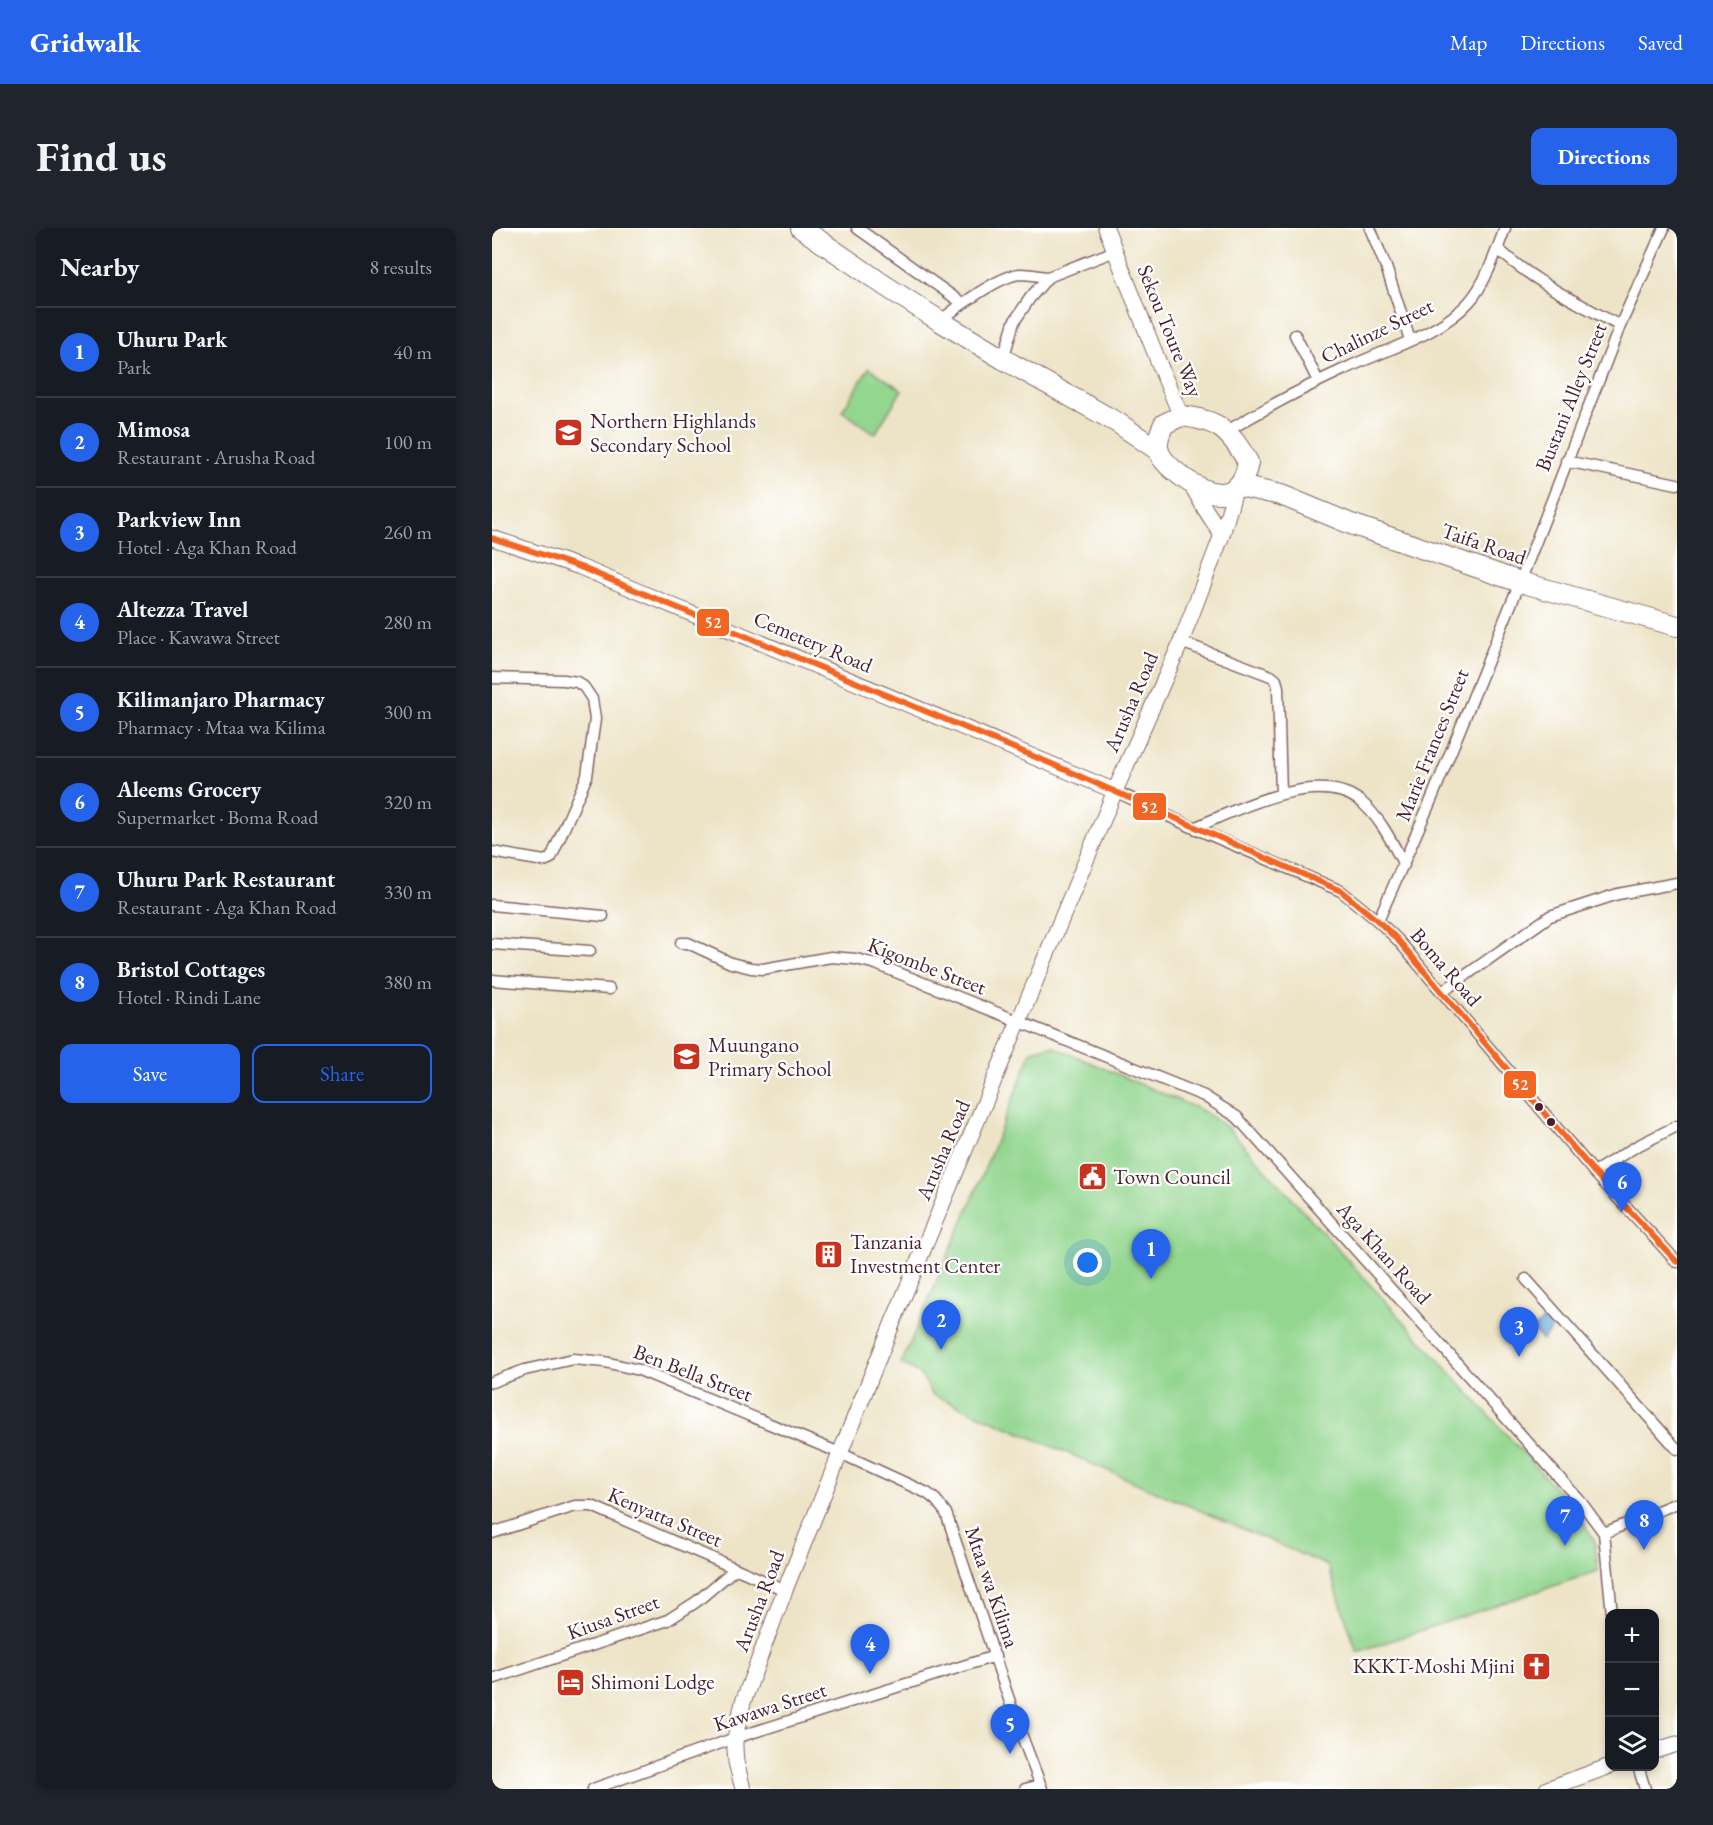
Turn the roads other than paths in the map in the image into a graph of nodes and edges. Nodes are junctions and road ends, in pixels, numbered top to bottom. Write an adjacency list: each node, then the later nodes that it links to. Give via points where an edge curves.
1 (801, 228): 11 (highway)
2 (857, 228): 10 (street)
3 (1107, 228): 8 (main road, Sekou Toure Way)
4 (1370, 228): 14 (street)
5 (1505, 228): 7 (street, Chalinze Street)
6 (1664, 228): 12 (street, Bustani Alley Street)
7 (1498, 249): 12 (street, via 1540,282); 14 (street, Chalinze Street, via 1469,303 1438,327)
8 (1115, 251): 9 (street); 17 (main road, Sekou Toure Way, via 1164,376)
9 (1048, 277): 10 (street, via 1011,276); 15 (street, via 1014,322)
10 (962, 303): 11 (street)
11 (940, 321): 15 (highway)
12 (1620, 326): 21 (street, Bustani Alley Street)
13 (1295, 335): 16 (street)
14 (1410, 340): 16 (street, Chalinze Street)
15 (1003, 359): 18 (highway)
16 (1318, 381): 19 (street, Chalinze Street)
17 (1172, 420): 18 (highway); 19 (highway, via 1200,418); 20 (highway, via 1159,437)
18 (1118, 423): 20 (highway)
19 (1227, 431): 22 (highway)
20 (1159, 451): 23 (highway, via 1175,472)
21 (1566, 461): 24 (street); 29 (street, Bustani Alley Street)
22 (1248, 462): 25 (highway); 26 (highway, Taifa Road)
23 (1190, 482): 25 (highway, via 1220,494); 27 (main road)
24 (1677, 484)
25 (1237, 488): 26 (highway, Taifa Road); 27 (main road, Arusha Road)
26 (1281, 495): 29 (highway, Taifa Road, via 1351,524)
27 (1222, 535): 31 (main road, Arusha Road)
28 (492, 538): 33 (main road, Cemetery Road, via 580,567)
29 (1520, 582): 30 (highway, Taifa Road); 37 (street, Marie Frances Street)
30 (1677, 626)
31 (1181, 642): 33 (main road, Arusha Road); 34 (street, via 1276,680)
32 (492, 678): 36 (street, via 577,682 592,699 595,719 587,776 551,858 544,861)
33 (1115, 791): 35 (street, Boma Road); 48 (main road, Arusha Road)
34 (1281, 794): 35 (street); 37 (street, via 1328,789 1359,800 1386,831)
35 (1194, 828): 41 (street, Boma Road, via 1341,891)
36 (492, 852)
37 (1404, 865): 41 (street, Marie Frances Street)
38 (1677, 883): 47 (street, via 1618,894 1550,916)
39 (492, 905): 40 (street)
40 (603, 916)
41 (1378, 921): 47 (street, Boma Road)
42 (681, 943): 48 (street, Kigombe Street, via 751,968 831,957 864,960)
43 (492, 944): 44 (street)
44 (590, 951)
45 (492, 980): 46 (street)
46 (609, 989)
47 (1442, 992): 50 (street, Boma Road)
48 (1019, 1023): 55 (main road, Arusha Road); 58 (street, Aga Khan Road, via 1204,1096 1236,1117 1581,1502)
49 (1677, 1126): 50 (street)
50 (1594, 1172): 51 (street, Boma Road)
51 (1677, 1262)
52 (1526, 1279): 54 (street)
53 (492, 1383): 55 (street, Ben Bella Street, via 525,1370 573,1359 605,1362 639,1370)
54 (1677, 1449)
55 (840, 1453): 60 (main road, Arusha Road); 62 (street, Mtaa wa Kilima, via 927,1493 946,1513)
56 (1677, 1503): 58 (street)
57 (492, 1533): 59 (street, Kenyatta Street, via 575,1506 592,1506)
58 (1604, 1533): 61 (street)
59 (735, 1569): 60 (street, Kenyatta Street); 63 (street, Kiusa Street, via 696,1602 655,1626)
60 (785, 1590): 64 (main road, Arusha Road, via 743,1702)
61 (1612, 1609)
62 (994, 1656): 64 (street, Kawawa Street); 69 (street, Mtaa wa Kilima)
63 (492, 1679)
64 (735, 1738): 70 (street, Kawawa Street); 71 (main road, Arusha Road, via 736,1762)
65 (1677, 1744): 66 (main road)
66 (1659, 1749)
67 (1605, 1769): 73 (main road)
68 (1639, 1771): 74 (street)
69 (1041, 1787): 72 (street)
70 (593, 1789)
71 (744, 1789)
72 (1025, 1789)
73 (1547, 1789)
74 (1645, 1789)

